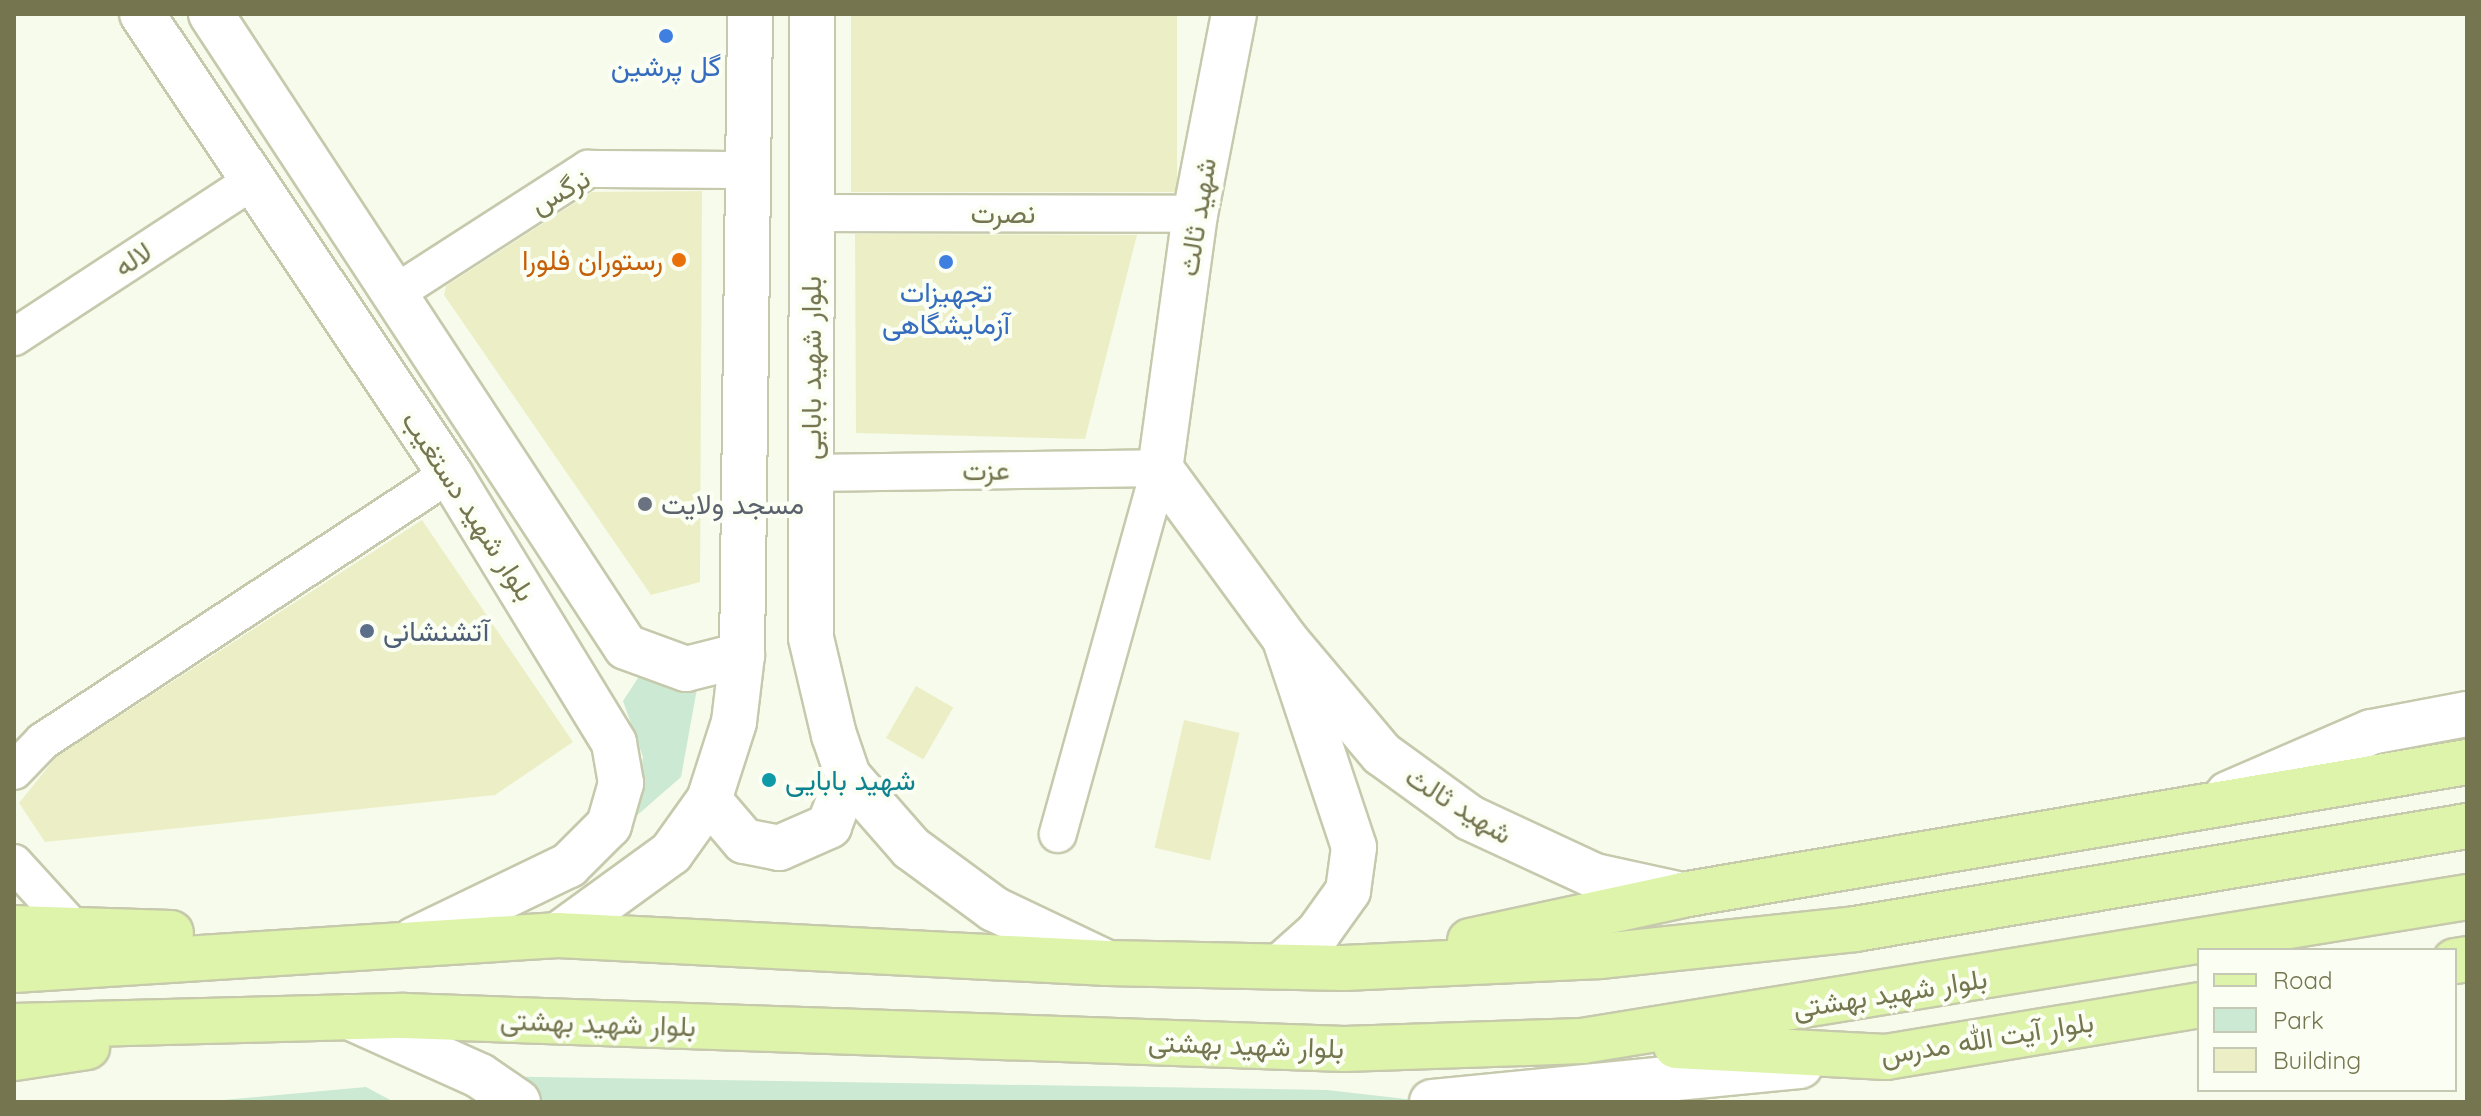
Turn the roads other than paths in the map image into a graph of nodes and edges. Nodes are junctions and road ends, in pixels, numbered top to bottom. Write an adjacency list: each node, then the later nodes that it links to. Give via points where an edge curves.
1 (142, 14): 7 (street, بلوار شهید دستغیب)
2 (750, 14): 6 (street)
3 (812, 14): 8 (street, بلوار شهید بابایی)
4 (1234, 14): 9 (street, شهید ثالث)
5 (223, 18): 10 (street, بلوار شهید دستغیب)
6 (750, 170): 10 (street, نرگس, via 588,169); 17 (street)
7 (252, 181): 11 (street, لاله); 14 (street, بلوار شهید دستغیب)
8 (811, 213): 9 (street, نصرت); 13 (street, بلوار شهید بابایی)
9 (1195, 214): 12 (street, شهید ثالث)
10 (394, 294): 16 (street, بلوار شهید دستغیب)
11 (14, 337)
12 (1160, 468): 13 (street, عزت); 15 (street, شهید ثالث); 26 (street, شهید ثالث)
13 (811, 473): 22 (street, بلوار شهید بابایی, via 811,638)
14 (450, 474): 18 (street, بلوار شهید دستغیب); 21 (street, via 43,741)
15 (1285, 639): 28 (street, شهید ثالث, via 1382,754 1470,818 1595,876); 35 (street, شهید ثالث, via 1354,847 1348,891 1318,933)
16 (626, 647): 17 (street, via 686,669); 18 (street, via 613,674)
17 (742, 655): 23 (street, via 734,722)
18 (585, 685): 32 (street, بلوار شهید دستغیب, via 614,743 621,783 609,825 569,865)
19 (2467, 714): 24 (street, via 2371,732)
20 (2467, 762): 24 (main road)
21 (14, 771)
22 (848, 776): 23 (street, via 829,826 779,848 744,841); 34 (street, بلوار شهید بابایی, via 911,848 994,909)
23 (709, 800): 31 (street, via 671,853)
24 (2198, 807): 28 (main road)
25 (2467, 826): 36 (main road, via 1855,929 1600,956)
26 (1058, 834)
27 (14, 863): 33 (street)
28 (1682, 895): 36 (main road)
29 (2467, 897): 42 (main road, بلوار شهید بهشتی)
30 (14, 928): 33 (main road)
31 (558, 935): 32 (main road); 34 (main road)
32 (414, 940): 33 (main road)
33 (71, 948): 37 (main road)
34 (1107, 963): 35 (main road)
35 (1281, 966): 36 (main road)
36 (1344, 968)
37 (14, 970)
38 (2197, 1005): 43 (main road, بلوار آیت الله مدرس)
39 (349, 1017): 40 (main road, بلوار شهید بهشتی); 42 (main road, بلوار شهید بهشتی, via 1344,1049); 45 (street, via 480,1076)
40 (264, 1019): 41 (main road, بلوار شهید بهشتی); 44 (main road)
41 (14, 1026)
42 (1582, 1041): 43 (main road, بلوار آیت الله مدرس); 46 (street)
43 (1886, 1057): 46 (street)
44 (14, 1058)
45 (518, 1102)
46 (1432, 1102)

